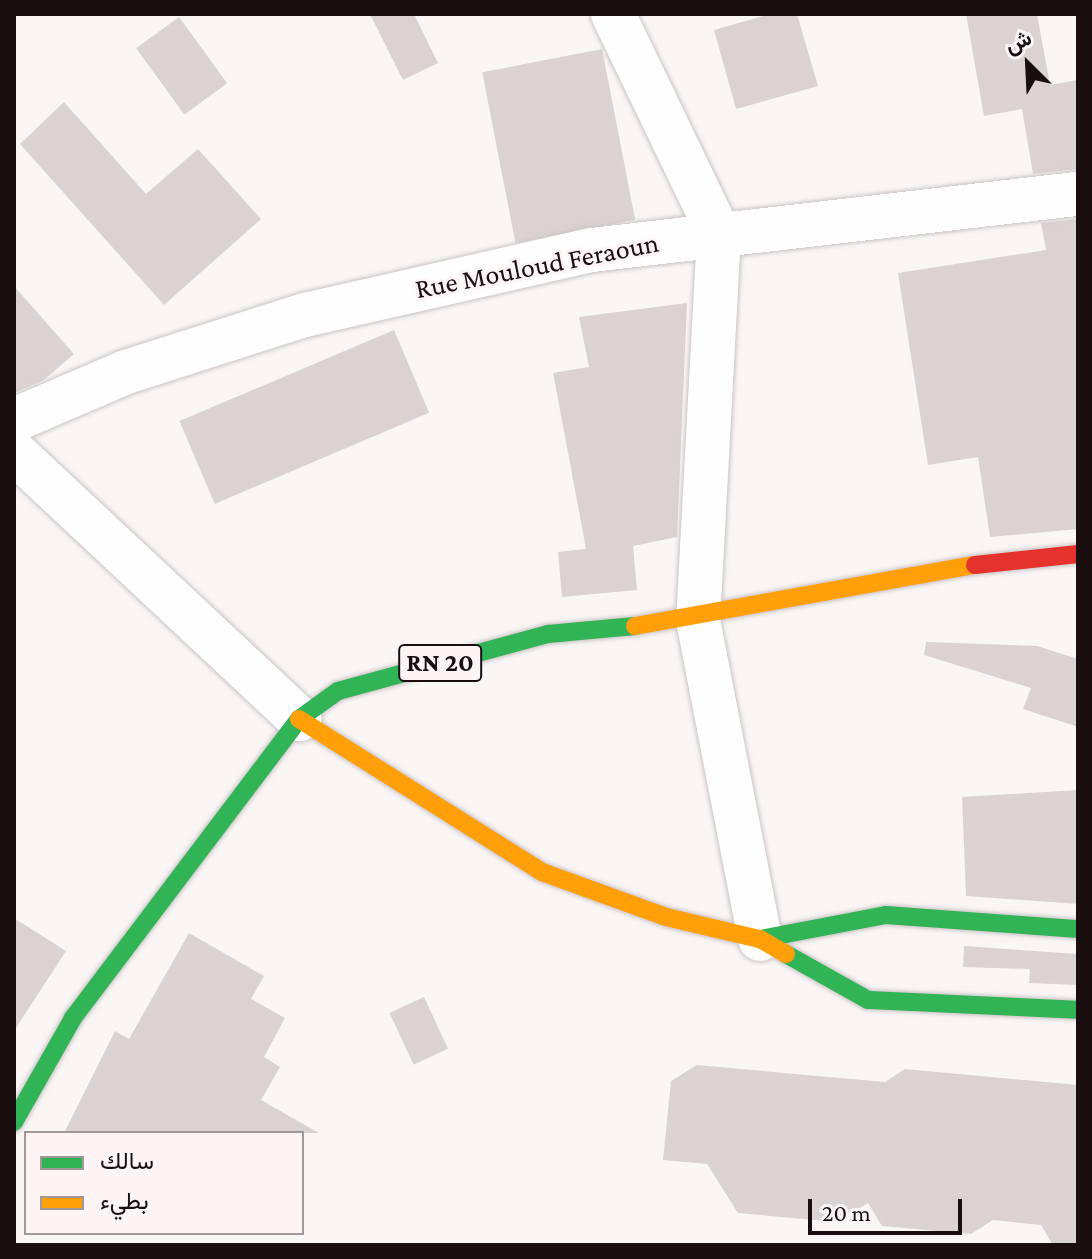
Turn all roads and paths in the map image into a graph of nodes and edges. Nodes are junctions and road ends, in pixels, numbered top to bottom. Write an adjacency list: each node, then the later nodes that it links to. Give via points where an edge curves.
1 (613, 14): 3 (street)
2 (1078, 194): 3 (street, Rue Mouloud Feraoun)
3 (719, 234): 4 (street, Rue Mouloud Feraoun, via 592,250 305,315 126,372); 7 (street)
4 (14, 420)
5 (14, 452): 8 (street)
6 (1078, 554): 7 (main road, RN 20, via 990,562)
7 (698, 620): 8 (main road, RN 20, via 548,634 338,691); 10 (street)
8 (299, 719): 10 (main road, via 542,872 666,917); 12 (main road, RN 20, via 73,1018)
9 (1078, 929): 10 (main road, via 886,915)
10 (760, 939): 11 (main road, via 868,1000)
11 (1078, 1010)
12 (14, 1122)

